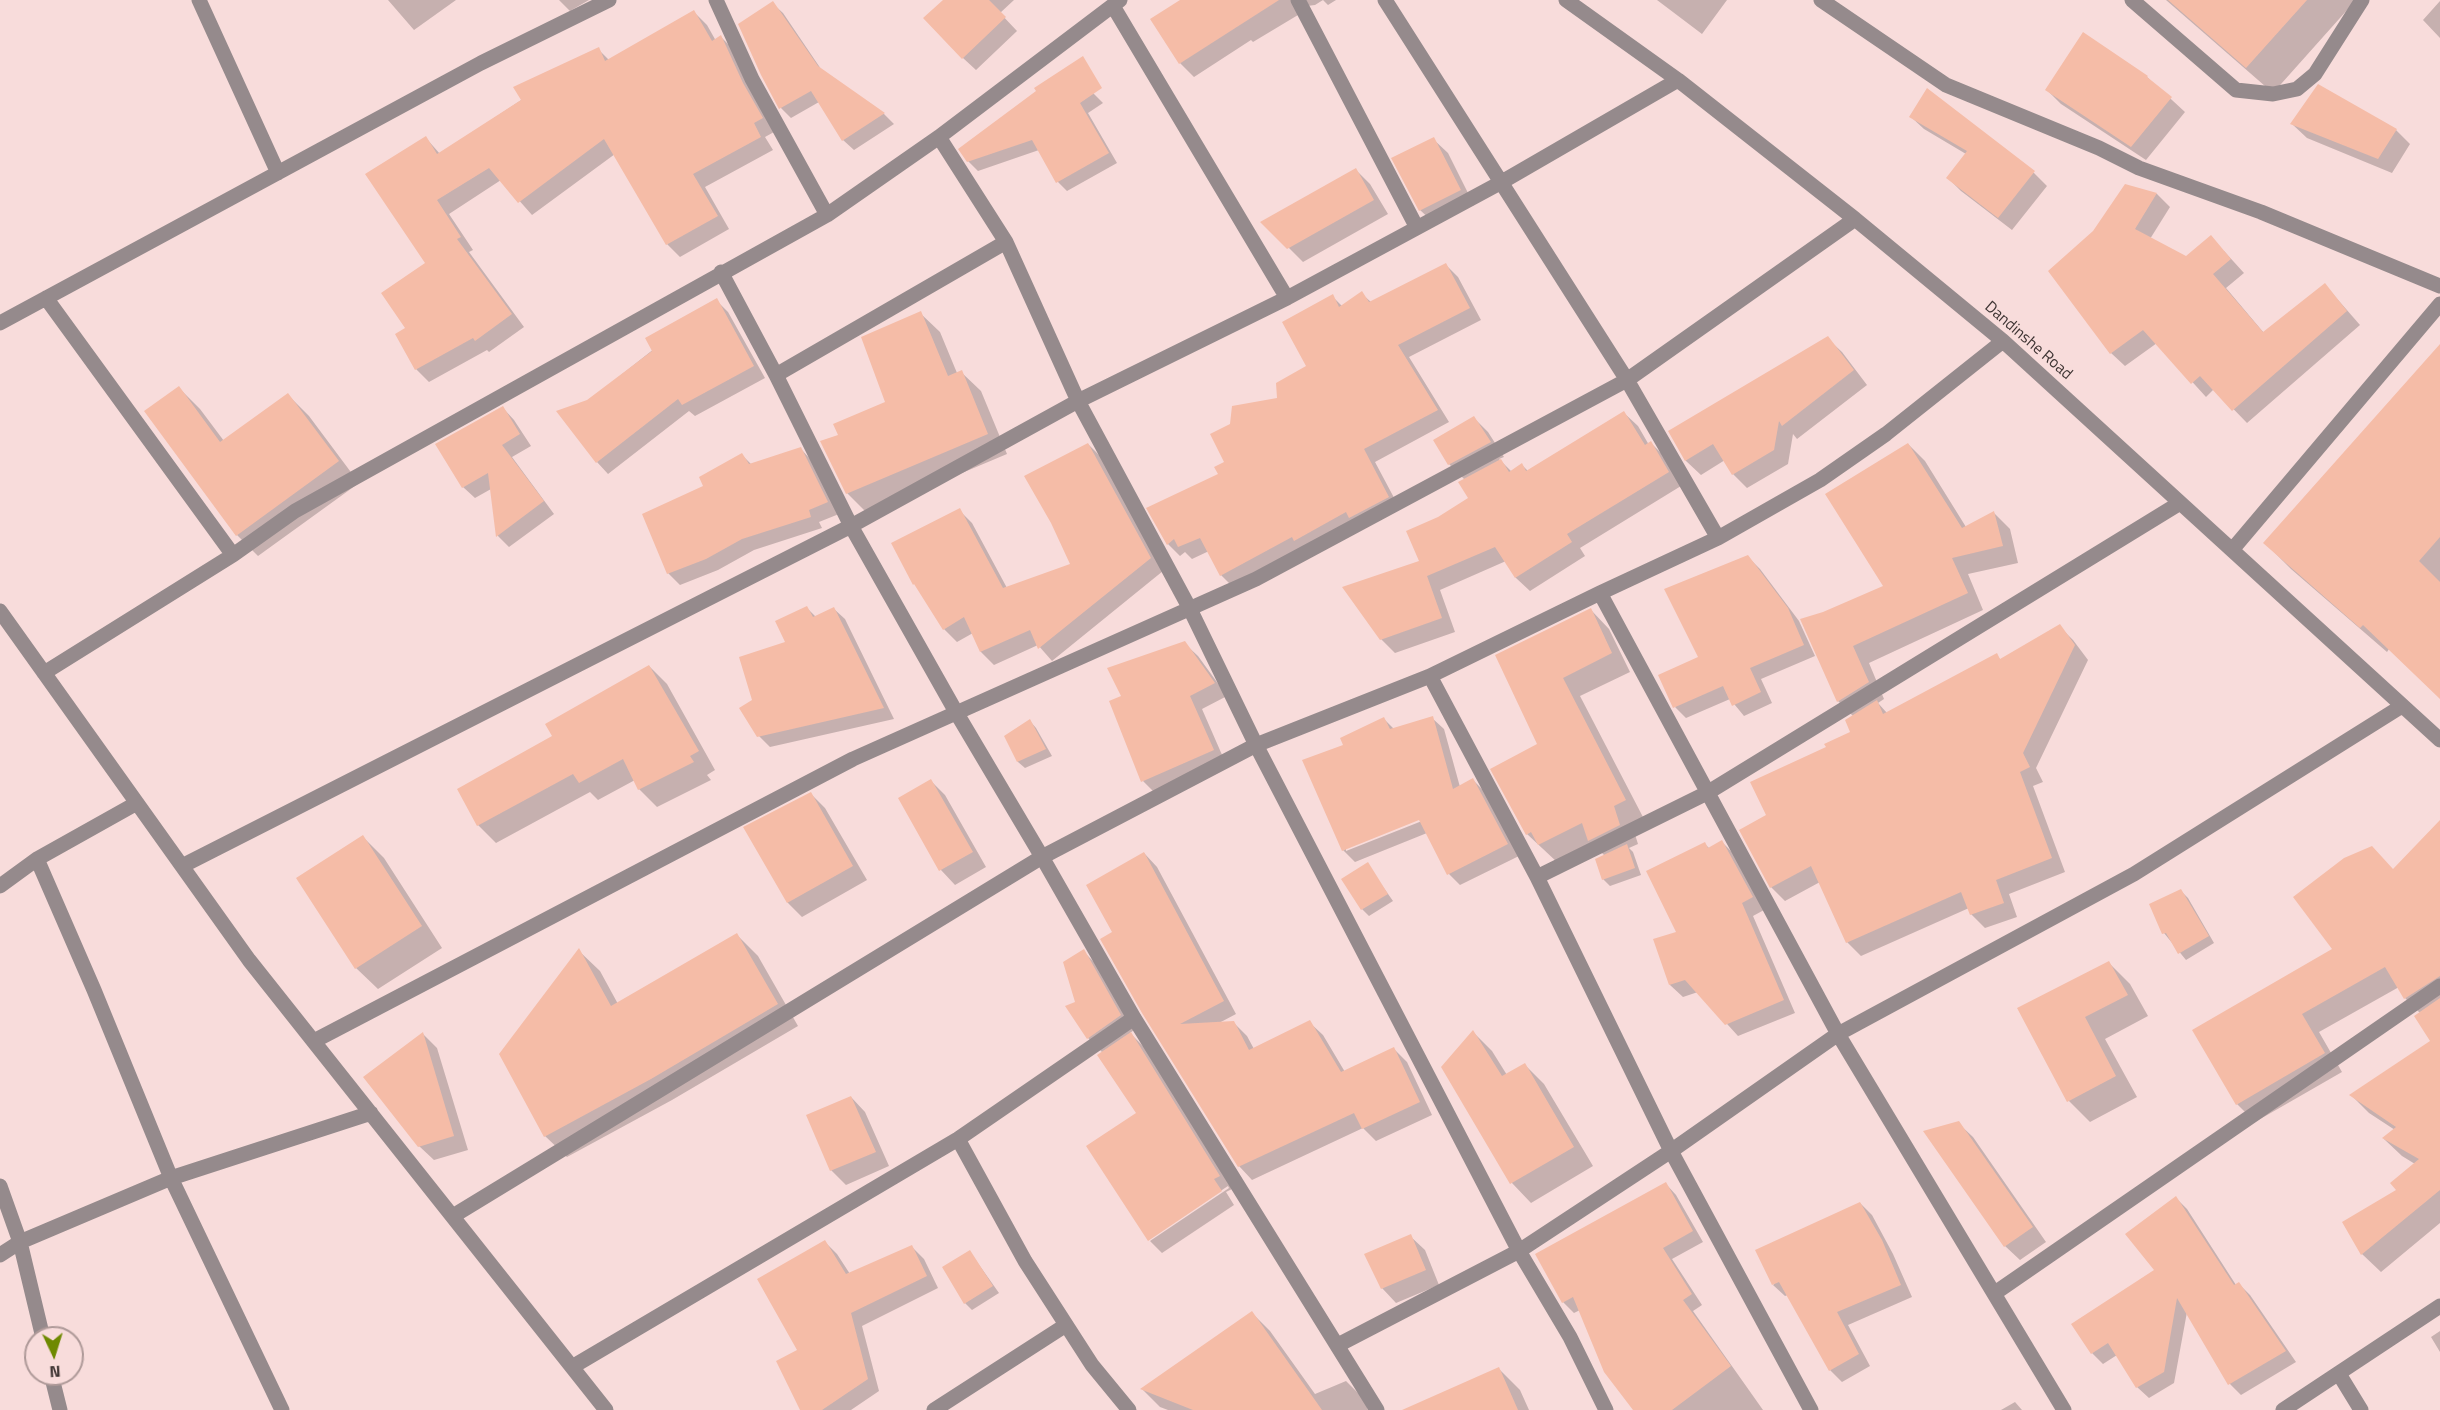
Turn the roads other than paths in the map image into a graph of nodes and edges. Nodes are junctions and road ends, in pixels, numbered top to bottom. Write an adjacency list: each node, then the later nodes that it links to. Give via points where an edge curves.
1 (199, 0): 13 (street)
2 (609, 0): 13 (street, via 481,63)
3 (716, 0): 15 (street, via 752,79)
4 (1298, 0): 17 (street)
5 (1384, 0): 14 (street)
6 (1566, 0): 11 (street, Dandinshe Road)
7 (1821, 0): 20 (street, via 1946,85 2139,168 2261,212)
8 (2132, 0): 9 (street, via 2236,90 2273,94 2297,89 2315,74)
9 (2362, 0)
10 (1116, 3): 12 (street); 22 (street)
11 (1678, 80): 14 (street); 16 (street, Dandinshe Road)
12 (939, 137): 15 (street); 18 (street)
13 (278, 173): 21 (street)
14 (1500, 183): 17 (street); 27 (street)
15 (827, 215): 19 (street)
16 (1855, 219): 25 (street, Dandinshe Road); 27 (street)
17 (1416, 226): 22 (street)
18 (1006, 242): 26 (street); 28 (street)
19 (721, 272): 26 (street); 33 (street, via 295,511)
20 (2440, 286)
21 (46, 298): 24 (street); 33 (street)
22 (1287, 298): 28 (street)
23 (2440, 304): 32 (street)
24 (0, 323)
25 (2003, 341): 29 (street, Dandinshe Road); 31 (street, via 1886,434 1820,480)
26 (776, 375): 30 (street)
27 (1628, 380): 31 (street); 35 (street, via 1256,579)
28 (1078, 400): 30 (street); 35 (street)
29 (2180, 503): 32 (street, Dandinshe Road); 43 (street)
30 (851, 526): 40 (street); 47 (street)
31 (1718, 538): 34 (street)
32 (2232, 550): 39 (street, Dandinshe Road)
33 (233, 555): 37 (street)
34 (1599, 593): 38 (street); 43 (street)
35 (1190, 609): 40 (street); 42 (street)
36 (0, 611): 37 (street)
37 (44, 673): 44 (street)
38 (1430, 676): 42 (street); 48 (street)
39 (2402, 706): 41 (street, Dandinshe Road); 52 (street, via 2134,874)
40 (956, 712): 45 (street); 53 (street, via 854,759)
41 (2440, 740)
42 (1256, 745): 45 (street); 61 (street)
43 (1707, 793): 48 (street); 52 (street)
44 (137, 802): 46 (street); 47 (street)
45 (1042, 857): 51 (street); 59 (street)
46 (37, 859): 49 (street); 57 (street)
47 (182, 866): 53 (street, via 249,960)
48 (1537, 877): 56 (street)
49 (0, 886)
50 (2440, 986): 63 (street)
51 (1134, 1018): 55 (street); 67 (street)
52 (1838, 1034): 56 (street); 63 (street)
53 (314, 1041): 54 (street)
54 (371, 1113): 57 (street); 59 (street)
55 (958, 1139): 65 (street, via 1025,1261); 68 (street)
56 (1671, 1151): 61 (street); 78 (street)
57 (171, 1178): 60 (street); 72 (street)
58 (0, 1186): 60 (street)
59 (453, 1216): 68 (street)
60 (20, 1242): 62 (street); 66 (street)
61 (1518, 1251): 67 (street); 77 (street, via 1570,1337)
62 (0, 1255)
63 (1995, 1293): 79 (street)
64 (2440, 1306): 69 (street)
65 (1066, 1325): 74 (street); 75 (street)
66 (40, 1326)
67 (1338, 1345): 76 (street)
68 (572, 1367): 73 (street)
69 (2339, 1374): 80 (street); 81 (street)
70 (54, 1386): 71 (street)
71 (60, 1410)
72 (282, 1410)
73 (606, 1410)
74 (934, 1410)
75 (1129, 1410)
76 (1377, 1410)
77 (1606, 1410)
78 (1811, 1410)
79 (2064, 1410)
80 (2283, 1410)
81 (2361, 1410)

